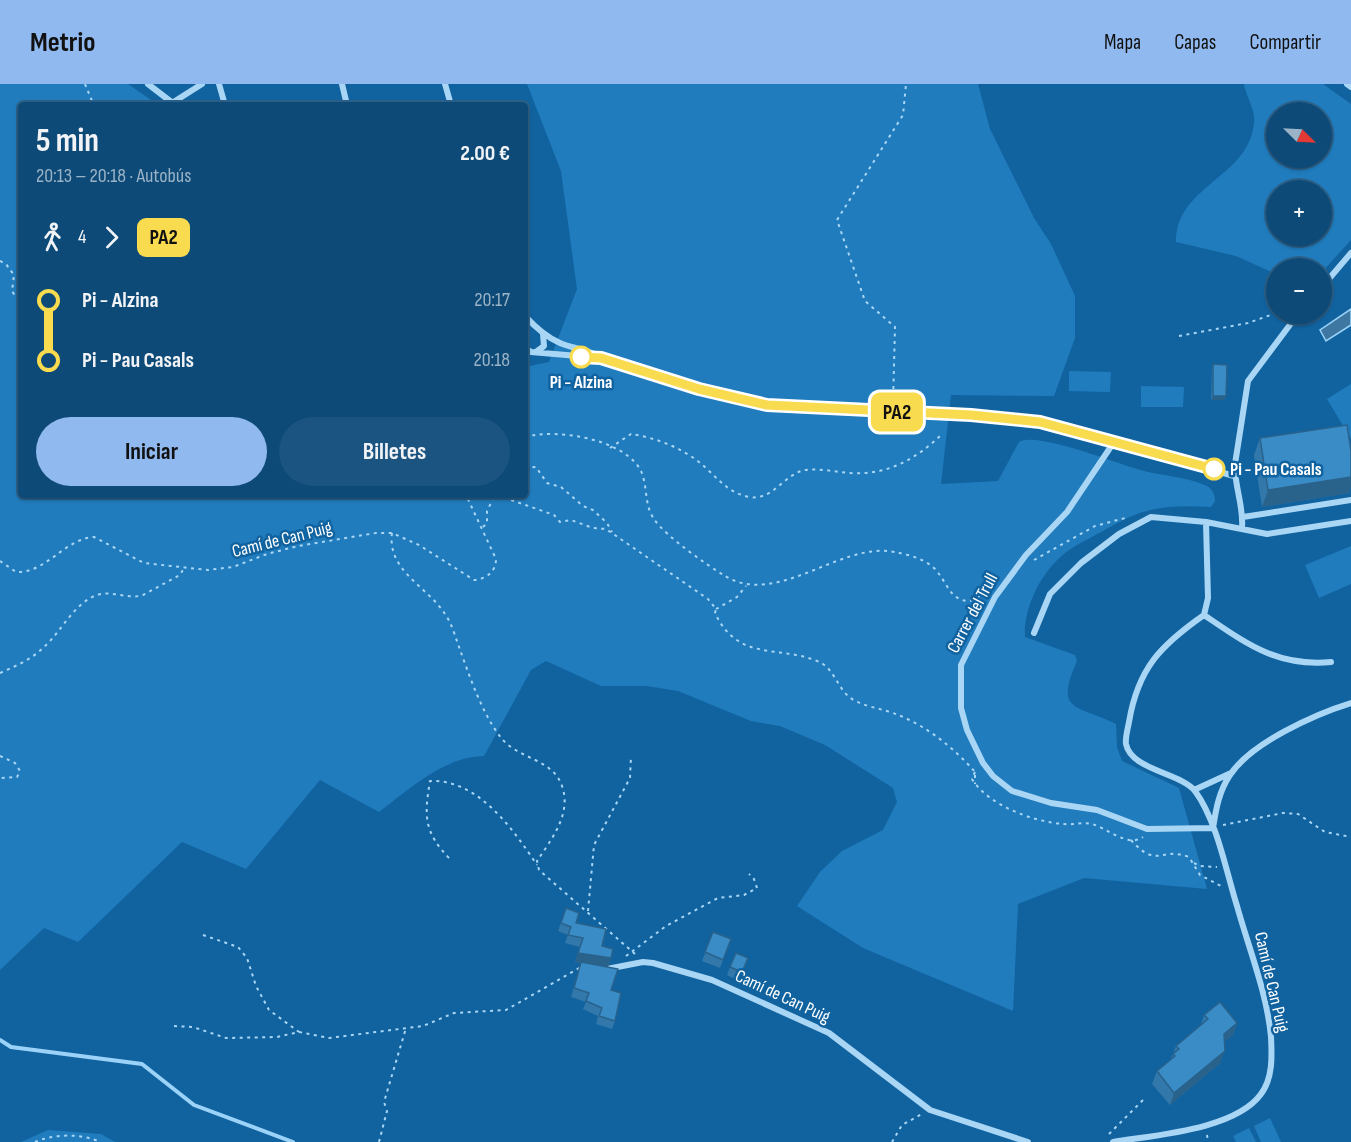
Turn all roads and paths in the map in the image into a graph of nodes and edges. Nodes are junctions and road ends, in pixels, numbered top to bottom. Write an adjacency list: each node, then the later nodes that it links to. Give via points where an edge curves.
1 (85, 84): 10 (path)
2 (148, 84): 11 (street)
3 (202, 84): 12 (street)
4 (219, 84): 13 (street)
5 (342, 84): 14 (street)
6 (445, 84): 15 (street)
7 (906, 84): 28 (path, via 903,115 837,220 865,301 895,327)
8 (1347, 84): 9 (street)
9 (1351, 87)
10 (94, 102)
11 (170, 102)
12 (176, 102)
13 (224, 102)
14 (346, 102)
15 (450, 102)
16 (1351, 253): 18 (street)
17 (0, 261): 19 (path, via 14,275 12,291)
18 (1332, 275)
19 (18, 300)
20 (1266, 317): 25 (path)
21 (528, 318): 24 (street)
22 (1291, 324): 34 (street, via 1248,381)
23 (528, 331): 24 (street)
24 (540, 332): 26 (street, via 544,346); 27 (street)
25 (1179, 336)
26 (528, 350): 27 (street)
27 (601, 358): 28 (street, via 743,401)
28 (893, 412): 31 (street, via 1034,421)
29 (943, 433): 32 (path, via 923,453 899,466 852,474 803,470 768,494 750,497 727,489 707,469 668,443 649,436 631,434)
30 (528, 437): 32 (path, via 557,432)
31 (1114, 442): 34 (street); 51 (street, Carrer del Trull, via 1067,512)
32 (610, 448): 50 (path, via 628,457 639,469 649,511 659,525 717,570)
33 (528, 468): 45 (path, via 536,467 546,483 561,487 593,510)
34 (1234, 476): 39 (street)
35 (468, 498): 43 (path, Camí de Can Puig)
36 (494, 498): 43 (path)
37 (505, 498): 45 (path, via 554,515 560,522 571,520)
38 (1351, 500): 39 (street)
39 (1243, 517): 44 (street)
40 (1148, 518): 42 (street); 48 (path, via 1124,517 1095,526); 54 (street, via 1090,556 1050,594)
41 (1351, 521): 44 (street, via 1276,534)
42 (1206, 522): 44 (street); 53 (street, via 1208,598)
43 (483, 527): 46 (path, Camí de Can Puig, via 496,566 481,579 474,579 419,545)
44 (1242, 528)
45 (612, 532): 52 (path, via 698,591)
46 (392, 534): 49 (path, Camí de Can Puig, via 376,533 298,546 233,567); 67 (path, via 390,545 397,562 435,600 450,622 495,728 514,750 554,772 562,786 559,827)
47 (0, 561): 49 (path, Camí de Can Puig, via 25,573 71,544 94,537 144,563)
48 (1028, 564)
49 (184, 568): 56 (path, via 180,575 143,596 106,593 87,600 42,650)
50 (746, 586): 51 (path, via 794,577 873,550 910,555 927,563 939,573 946,587 964,600 971,601); 52 (path, via 737,597)
51 (1000, 588): 63 (street, Carrer del Trull, via 961,665 960,686 968,730 993,776 1021,795 1097,810 1140,828)
52 (716, 609): 66 (path, via 716,616 738,641 762,652 818,662 831,672 848,696 912,720 953,748 975,772 972,779 980,793 995,804 1057,823 1092,824 1131,840 1153,858 1185,855)
53 (1204, 615): 55 (street, via 1259,651 1287,662); 62 (street, via 1155,657 1134,692 1126,744 1133,758)
54 (1034, 633)
55 (1331, 662)
56 (0, 673)
57 (1351, 704): 60 (street, via 1287,730 1261,746)
58 (0, 756): 61 (path, via 15,763 20,771 17,777)
59 (631, 756): 71 (path, via 630,778 594,845)
60 (1231, 773): 62 (street); 63 (street, via 1219,796)
61 (0, 778)
62 (1194, 790): 63 (street, Camí de Can Puig)
63 (1213, 828): 64 (path, via 1283,813 1298,814 1325,832); 68 (street, Camí de Can Puig)
64 (1351, 837)
65 (449, 858): 67 (path, via 428,831 430,781 448,780 462,786 511,826)
66 (1194, 863): 68 (path, via 1200,867); 70 (path, via 1207,880)
67 (537, 865): 71 (path, via 545,878)
68 (1225, 867): 70 (street, Camí de Can Puig)
69 (749, 874): 73 (path, via 757,888 744,895 718,898)
70 (1231, 887): 89 (street, Camí de Can Puig, via 1268,1020 1272,1062 1267,1085 1252,1104 1205,1126)
71 (588, 911): 73 (path)
72 (203, 935): 80 (path, via 238,947 247,958 269,1010)
73 (631, 950): 74 (path); 76 (path)
74 (643, 962): 76 (street); 82 (street, Camí de Can Puig, via 712,980 820,1028)
75 (586, 967): 79 (path, via 577,966 506,1010 454,1013 423,1026)
76 (616, 967): 77 (street)
77 (607, 969)
78 (174, 1026): 80 (path, via 193,1027 226,1038 277,1037)
79 (406, 1028): 80 (path, via 329,1038); 86 (path, via 384,1102 387,1111)
80 (298, 1032)
81 (1143, 1100): 83 (path)
82 (930, 1110): 87 (path, via 902,1125); 88 (street, Camí de Can Puig)
83 (1109, 1134)
84 (35, 1142): 85 (path, via 75,1136)
85 (100, 1142)
86 (380, 1142)
87 (892, 1142)
88 (1028, 1142)
89 (1113, 1142)

